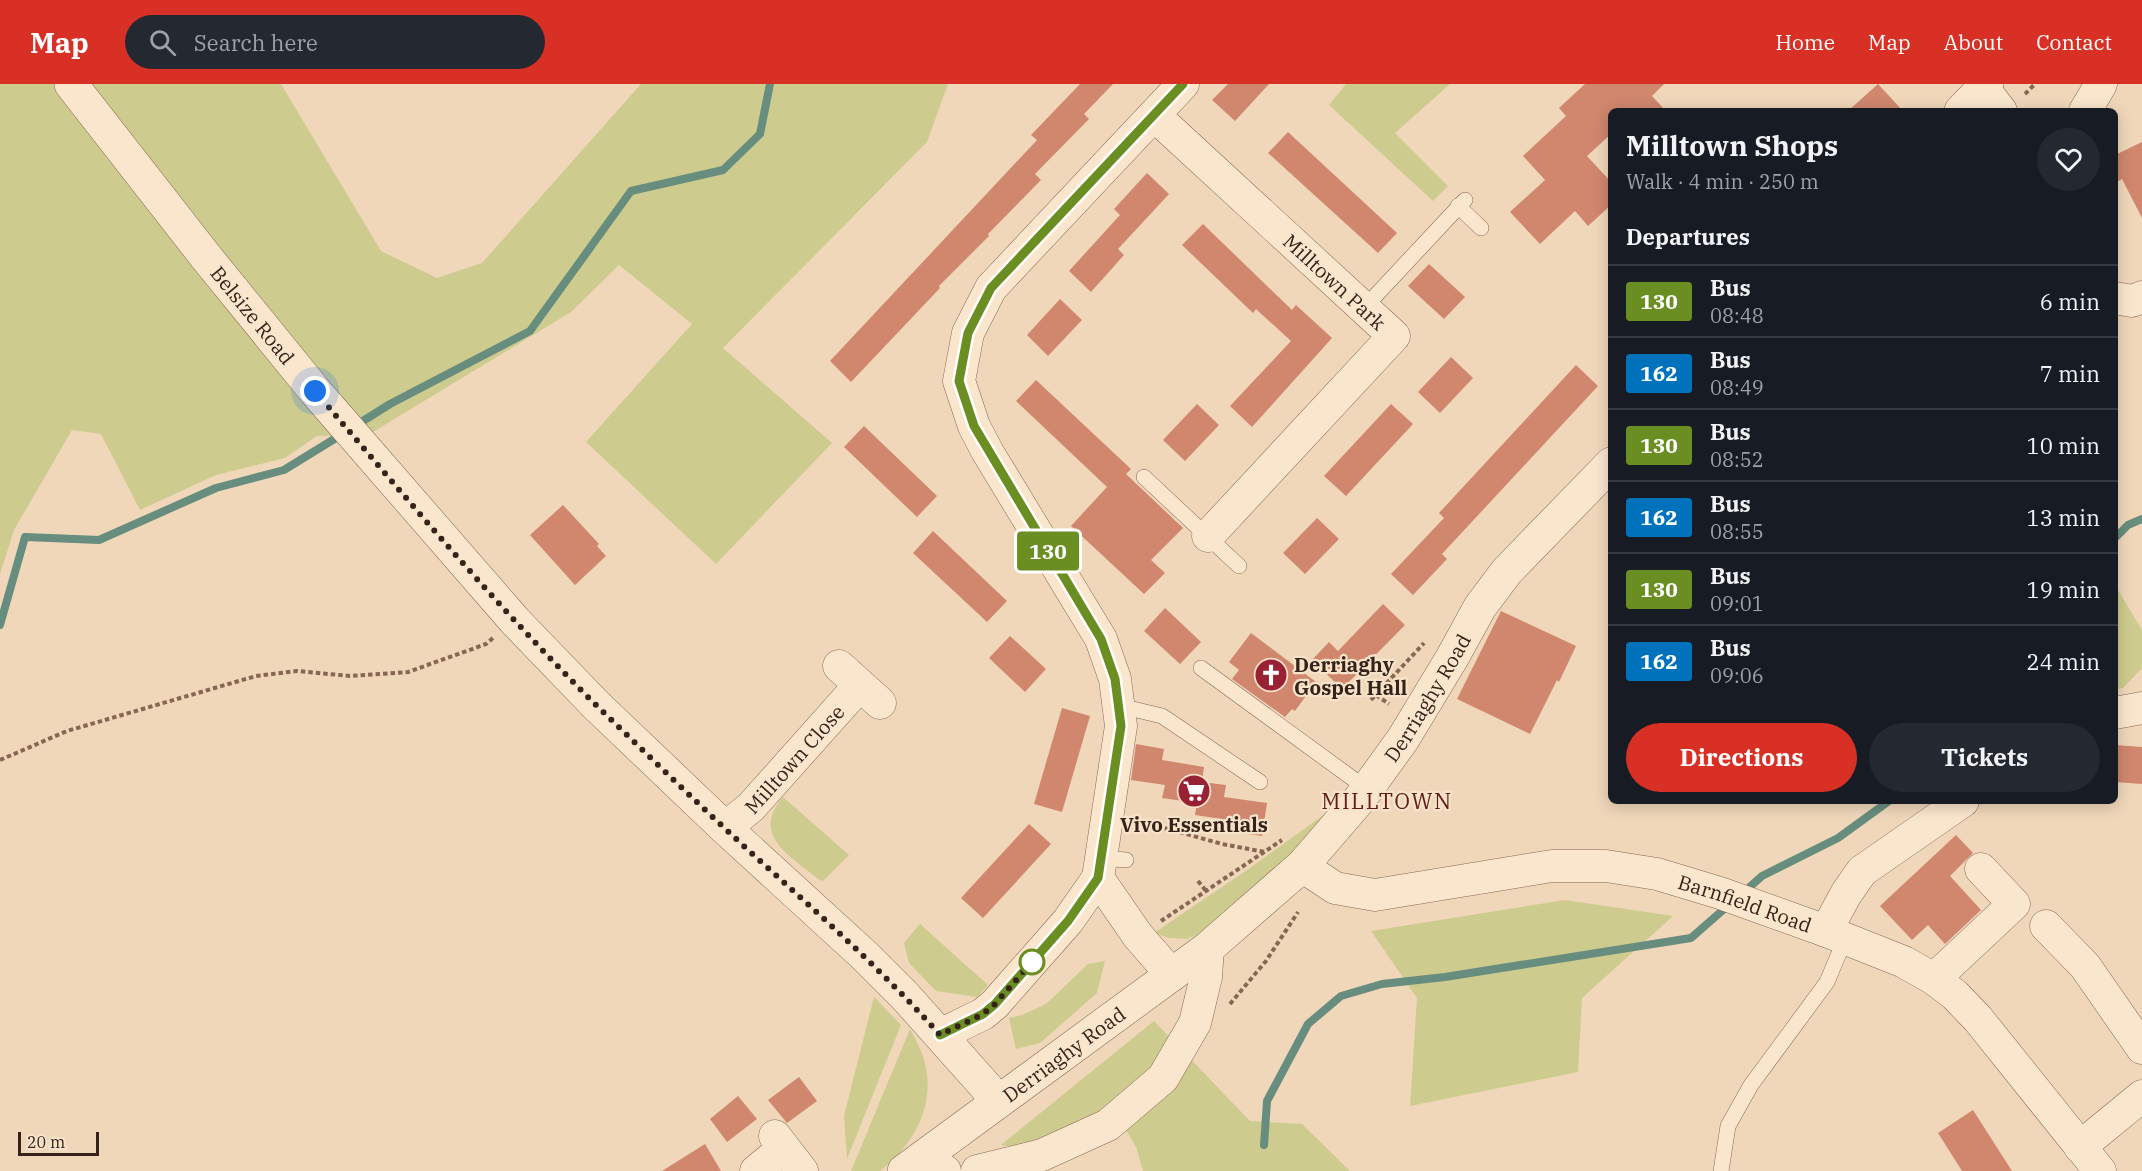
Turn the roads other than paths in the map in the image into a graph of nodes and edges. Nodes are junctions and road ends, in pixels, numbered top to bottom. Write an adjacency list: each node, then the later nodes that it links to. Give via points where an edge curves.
1 (71, 84): 20 (street, Belsize Road, via 315,391 515,621)
2 (1183, 84): 5 (street)
3 (2101, 84): 4 (street)
4 (2087, 108)
5 (1154, 115): 9 (street, Milltown Park); 16 (street, via 991,288 968,333 959,381 987,452 1101,639)
6 (1481, 228): 9 (lane, via 1461,203)
7 (2142, 297): 8 (street, via 2132,301)
8 (2118, 299)
9 (1364, 308): 12 (street, Milltown Park, via 1394,336)
10 (1608, 467): 18 (street, Derriaghy Road, via 1500,580 1480,607 1414,722)
11 (1144, 477): 12 (lane)
12 (1208, 536): 13 (lane)
13 (1239, 566)
14 (1201, 668): 18 (lane)
15 (859, 685): 20 (street, Milltown Close, via 750,807)
16 (1120, 706): 17 (lane, via 1162,716); 21 (street, via 1121,726 1108,811)
17 (1260, 782)
18 (1367, 789): 23 (street, Derriaghy Road)
19 (1959, 804): 25 (street, via 1862,871 1846,894)
20 (725, 828): 29 (street, Belsize Road, via 865,956)
21 (1109, 866): 27 (street, via 1138,936); 29 (street, via 1068,921 995,1004)
22 (1981, 869): 28 (street, via 2014,904)
23 (1311, 872): 25 (street, Barnfield Road, via 1335,888 1376,895 1552,866 1606,866 1657,874); 26 (street, Derriaghy Road)
24 (2046, 926): 30 (street, via 2085,966)
25 (1836, 935): 28 (street, Barnfield Road, via 1904,962); 38 (lane, via 1827,982 1751,1085 1728,1126)
26 (1208, 948): 27 (street, Derriaghy Road); 37 (street, via 1195,1023 1163,1078 1108,1125 1042,1155)
27 (1172, 975): 32 (street, Derriaghy Road)
28 (1934, 979): 33 (street, Barnfield Road, via 1955,994 1978,1020)
29 (940, 1035): 32 (street, Belsize Road)
30 (2142, 1048)
31 (2142, 1096): 33 (street)
32 (996, 1103): 35 (street, Derriaghy Road)
33 (2080, 1147): 39 (street, Barnfield Road)
34 (787, 1152): 36 (street)
35 (923, 1167)
36 (756, 1171)
37 (977, 1171)
38 (1721, 1171)
39 (2100, 1171)

